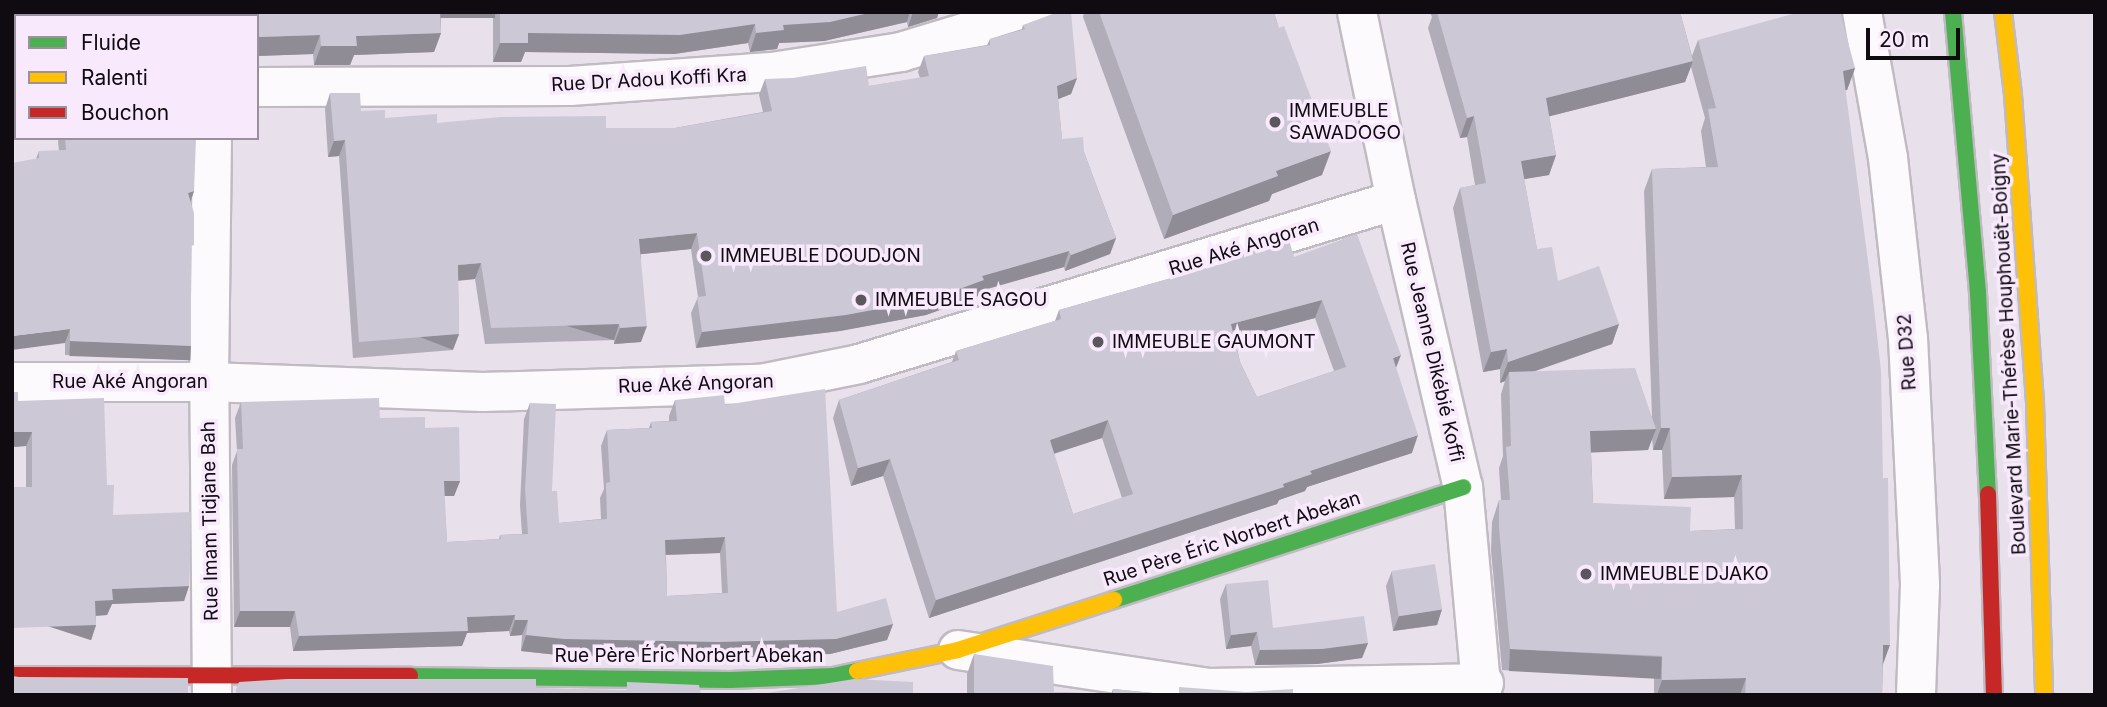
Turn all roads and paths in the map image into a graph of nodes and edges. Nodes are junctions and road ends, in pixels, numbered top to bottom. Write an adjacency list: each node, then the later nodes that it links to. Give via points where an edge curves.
1 (1033, 12): 6 (street, Rue Dr Adou Koffi Kra, via 901,52 772,72 570,86)
2 (1357, 12): 8 (street, Rue Jeanne Dikébié Koffi)
3 (1862, 12): 16 (street, Rue D32, via 1888,158 1908,338 1920,585)
4 (1953, 12): 17 (street, Boulevard Marie-Thérèse Houphouët-Boigny, via 1979,306)
5 (2003, 12): 18 (street, Boulevard Marie-Thérèse Houphouët-Boigny, via 2035,404)
6 (259, 87)
7 (212, 140): 10 (street, Rue Imam Tidjane Bah)
8 (1396, 200): 10 (street, Rue Aké Angoran, via 859,364 761,384 483,392); 11 (street, Rue Jeanne Dikébié Koffi)
9 (12, 382): 10 (street, Rue Aké Angoran)
10 (209, 382): 14 (street, Rue Imam Tidjane Bah)
11 (1463, 487): 12 (street, Rue Père Éric Norbert Abekan); 15 (street, Rue Jeanne Dikébié Koffi)
12 (958, 650): 14 (street, Rue Père Éric Norbert Abekan, via 833,676); 15 (street, via 1209,688)
13 (12, 675): 14 (street, Rue Père Éric Norbert Abekan)
14 (211, 686)
15 (1483, 689)
16 (1916, 695)
17 (1994, 695)
18 (2044, 695)

